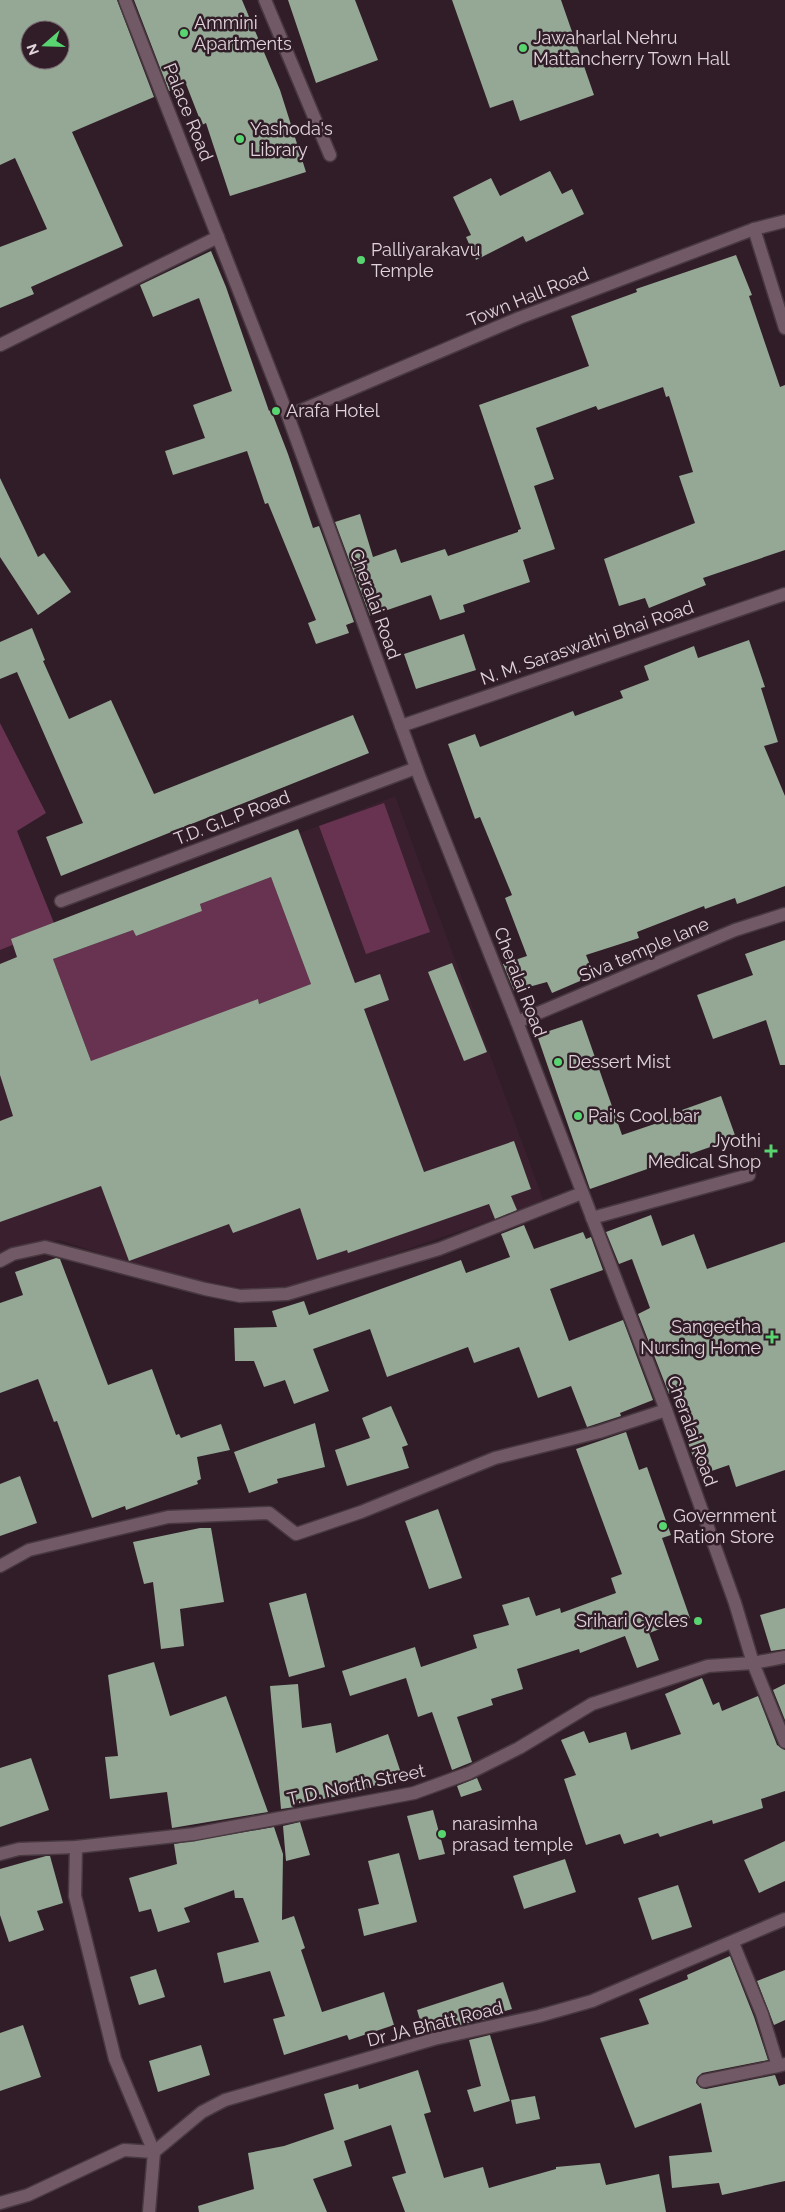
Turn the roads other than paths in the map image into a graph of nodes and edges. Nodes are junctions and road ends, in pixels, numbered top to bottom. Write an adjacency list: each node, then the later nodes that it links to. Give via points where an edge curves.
1 (125, 0): 6 (street, Palace Road)
2 (264, 0): 3 (street)
3 (330, 154)
4 (785, 221): 5 (street, Town Hall Road)
5 (754, 229): 7 (street); 9 (street, Town Hall Road, via 519,318)
6 (218, 237): 8 (street); 9 (street, Cheralai Road)
7 (785, 328)
8 (0, 345)
9 (288, 416): 11 (street, Cheralai Road)
10 (785, 594): 11 (street, N. M. Saraswathi Bhai Road)
11 (401, 726): 12 (street, Cheralai Road)
12 (416, 768): 13 (street, T.D. G.L.P Road); 15 (street, Cheralai Road)
13 (61, 901)
14 (785, 914): 15 (street, Siva temple lane, via 735,930)
15 (518, 1022): 17 (street, Cheralai Road)
16 (749, 1176): 18 (street)
17 (582, 1192): 18 (street, Cheralai Road); 19 (street, via 439,1249 286,1294 240,1296 45,1247 13,1254)
18 (592, 1218): 20 (street, Cheralai Road)
19 (0, 1261)
20 (666, 1410): 21 (street, via 599,1432 496,1458 361,1512 296,1534 269,1513 168,1517 30,1550); 23 (street, Cheralai Road, via 735,1602)
21 (0, 1566)
22 (785, 1657): 23 (street, T. D. North Street)
23 (753, 1663): 24 (street, Cheralai Road); 25 (street, T. D. North Street, via 708,1666 592,1704 519,1748 469,1773 414,1793 194,1834)
24 (785, 1742)
25 (76, 1847): 26 (street, T. D. North Street, via 19,1849); 31 (street, via 75,1896 114,2059)
26 (0, 1854)
27 (785, 1919): 28 (street, Dr JA Bhatt Road)
28 (733, 1943): 29 (street); 31 (street, Dr JA Bhatt Road, via 592,2002 434,2038 225,2100 202,2112)
29 (782, 2065): 30 (street)
30 (704, 2081)
31 (154, 2152): 32 (street, via 124,2150 28,2195); 33 (street)
32 (0, 2204)
33 (150, 2211)

